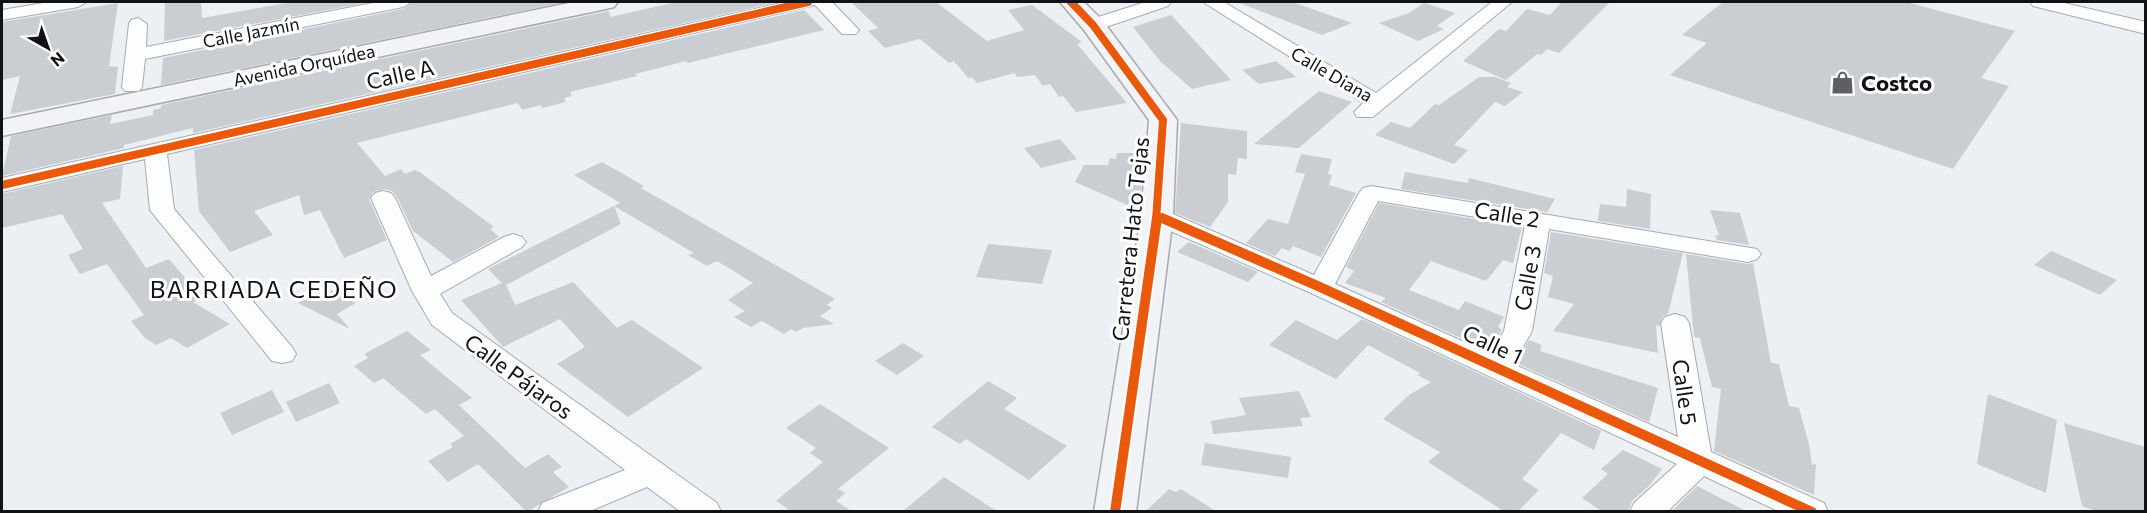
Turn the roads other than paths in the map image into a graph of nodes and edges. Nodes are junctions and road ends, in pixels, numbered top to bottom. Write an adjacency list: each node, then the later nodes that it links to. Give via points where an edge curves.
1 (78, 2): 11 (street)
2 (403, 2): 16 (street, Calle Jazmín)
3 (606, 2): 18 (street, Avenida Orquídea)
4 (808, 2): 19 (street, Calle A)
5 (822, 2): 15 (street)
6 (1071, 2): 13 (street, Carretera Hato Tejas)
7 (1162, 2): 13 (street)
8 (1212, 2): 9 (street, Calle Diana, via 1370,108)
9 (1503, 2)
10 (2039, 2): 14 (street)
11 (2, 15)
12 (138, 24): 16 (street)
13 (1093, 25): 22 (street, Carretera Hato Tejas, via 1163,120)
14 (2145, 28)
15 (849, 30)
16 (135, 55): 17 (street)
17 (132, 87)
18 (2, 128)
19 (155, 150): 20 (street, Calle A); 29 (street, via 162,210)
20 (2, 185)
21 (383, 198): 27 (street, Calle Pájaros)
22 (1157, 216): 26 (street, Calle 1); 35 (street, Carretera Hato Tejas)
23 (1538, 219): 25 (street, Calle 2); 26 (street, Calle 2, via 1371,193); 30 (street, Calle 3, via 1518,332)
24 (513, 242): 27 (street)
25 (1748, 254)
26 (1320, 287): 30 (street, Calle 1)
27 (425, 291): 32 (street, Calle Pájaros, via 442,319)
28 (1675, 323): 31 (street, Calle 5)
29 (282, 354)
30 (1497, 367): 31 (street, Calle 1)
31 (1695, 458): 36 (street, Calle 5, via 1696,464); 37 (street, Calle 1)
32 (651, 472): 33 (street); 34 (street, Calle Pájaros)
33 (554, 512)
34 (705, 512)
35 (1115, 512)
36 (1646, 512)
37 (1812, 512)

